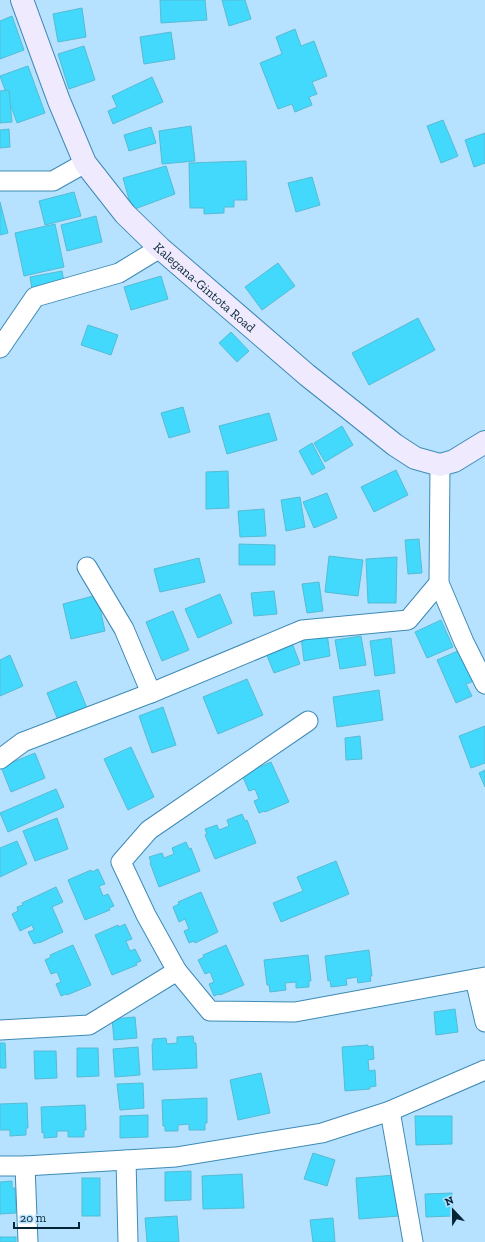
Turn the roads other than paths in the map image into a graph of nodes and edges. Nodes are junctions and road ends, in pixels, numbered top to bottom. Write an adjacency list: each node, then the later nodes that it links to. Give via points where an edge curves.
1 (22, 0): 2 (main road, Kalegana-Gintota Road, via 59,101)
2 (86, 163): 3 (street, via 53,181); 4 (main road, Kalegana-Gintota Road, via 125,214)
3 (0, 181)
4 (160, 248): 5 (street, via 119,273 35,297); 7 (main road, Kalegana-Gintota Road, via 307,375 395,445 415,458)
5 (0, 348)
6 (485, 442): 7 (main road, via 454,461)
7 (440, 465): 9 (street)
8 (87, 567): 11 (street, via 124,629)
9 (439, 583): 10 (street); 11 (street, via 408,620 302,630)
10 (485, 684)
11 (151, 693): 13 (street, via 23,742)
12 (308, 721): 14 (street, via 149,830 121,862 146,915)
13 (0, 758)
14 (178, 971): 15 (street, via 210,1011 295,1012); 17 (street, via 89,1025)
15 (480, 978): 16 (street)
16 (485, 1022)
17 (0, 1030)
18 (485, 1070): 19 (street)
19 (390, 1111): 20 (street, via 322,1133 176,1157); 25 (street)
20 (126, 1160): 22 (street); 24 (street)
21 (0, 1166): 22 (street)
22 (25, 1166): 23 (street)
23 (28, 1242)
24 (128, 1242)
25 (413, 1242)

